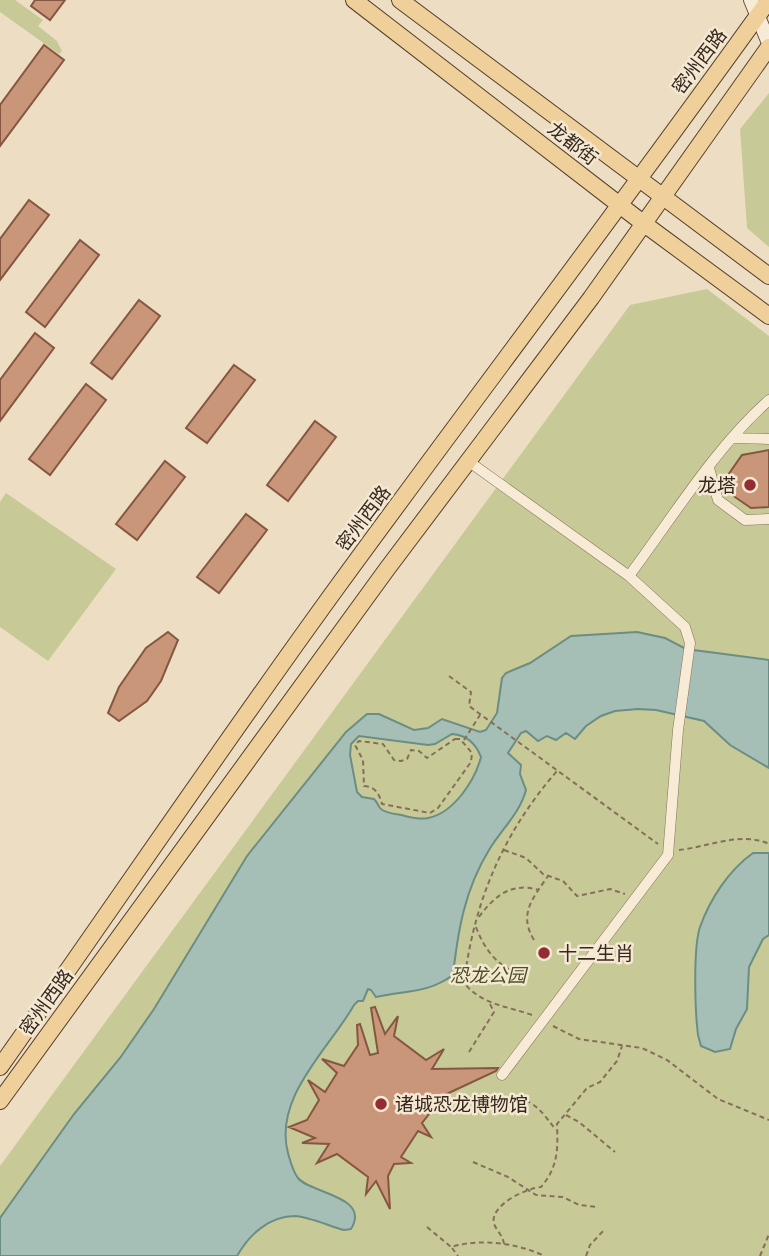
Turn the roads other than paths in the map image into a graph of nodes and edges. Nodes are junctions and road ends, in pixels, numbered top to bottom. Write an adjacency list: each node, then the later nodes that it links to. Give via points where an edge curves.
1 (354, 0): 9 (main road, 龙都街)
2 (400, 0): 7 (main road, 龙都街)
3 (751, 0): 5 (main road)
4 (769, 0): 5 (main road, 密州西路)
5 (758, 16): 6 (main road); 7 (main road, 密州西路)
6 (769, 45): 8 (main road, 密州西路)
7 (637, 178): 8 (main road, 龙都街); 9 (main road, 密州西路)
8 (662, 197): 10 (main road, 密州西路); 11 (main road, 龙都街)
9 (618, 205): 10 (main road, 龙都街); 20 (main road, 密州西路, via 337,587)
10 (643, 223): 12 (main road, 龙都街); 16 (main road, 密州西路)
11 (769, 276)
12 (769, 316)
13 (769, 400): 14 (street)
14 (732, 438): 15 (street); 17 (street)
15 (769, 439)
16 (468, 461): 19 (street); 22 (main road, 密州西路)
17 (709, 468): 18 (street, via 718,500 745,520); 19 (street)
18 (769, 519)
19 (629, 576): 21 (street, via 685,627 690,643 668,852)
20 (0, 1068)
21 (502, 1075)
22 (0, 1101)

